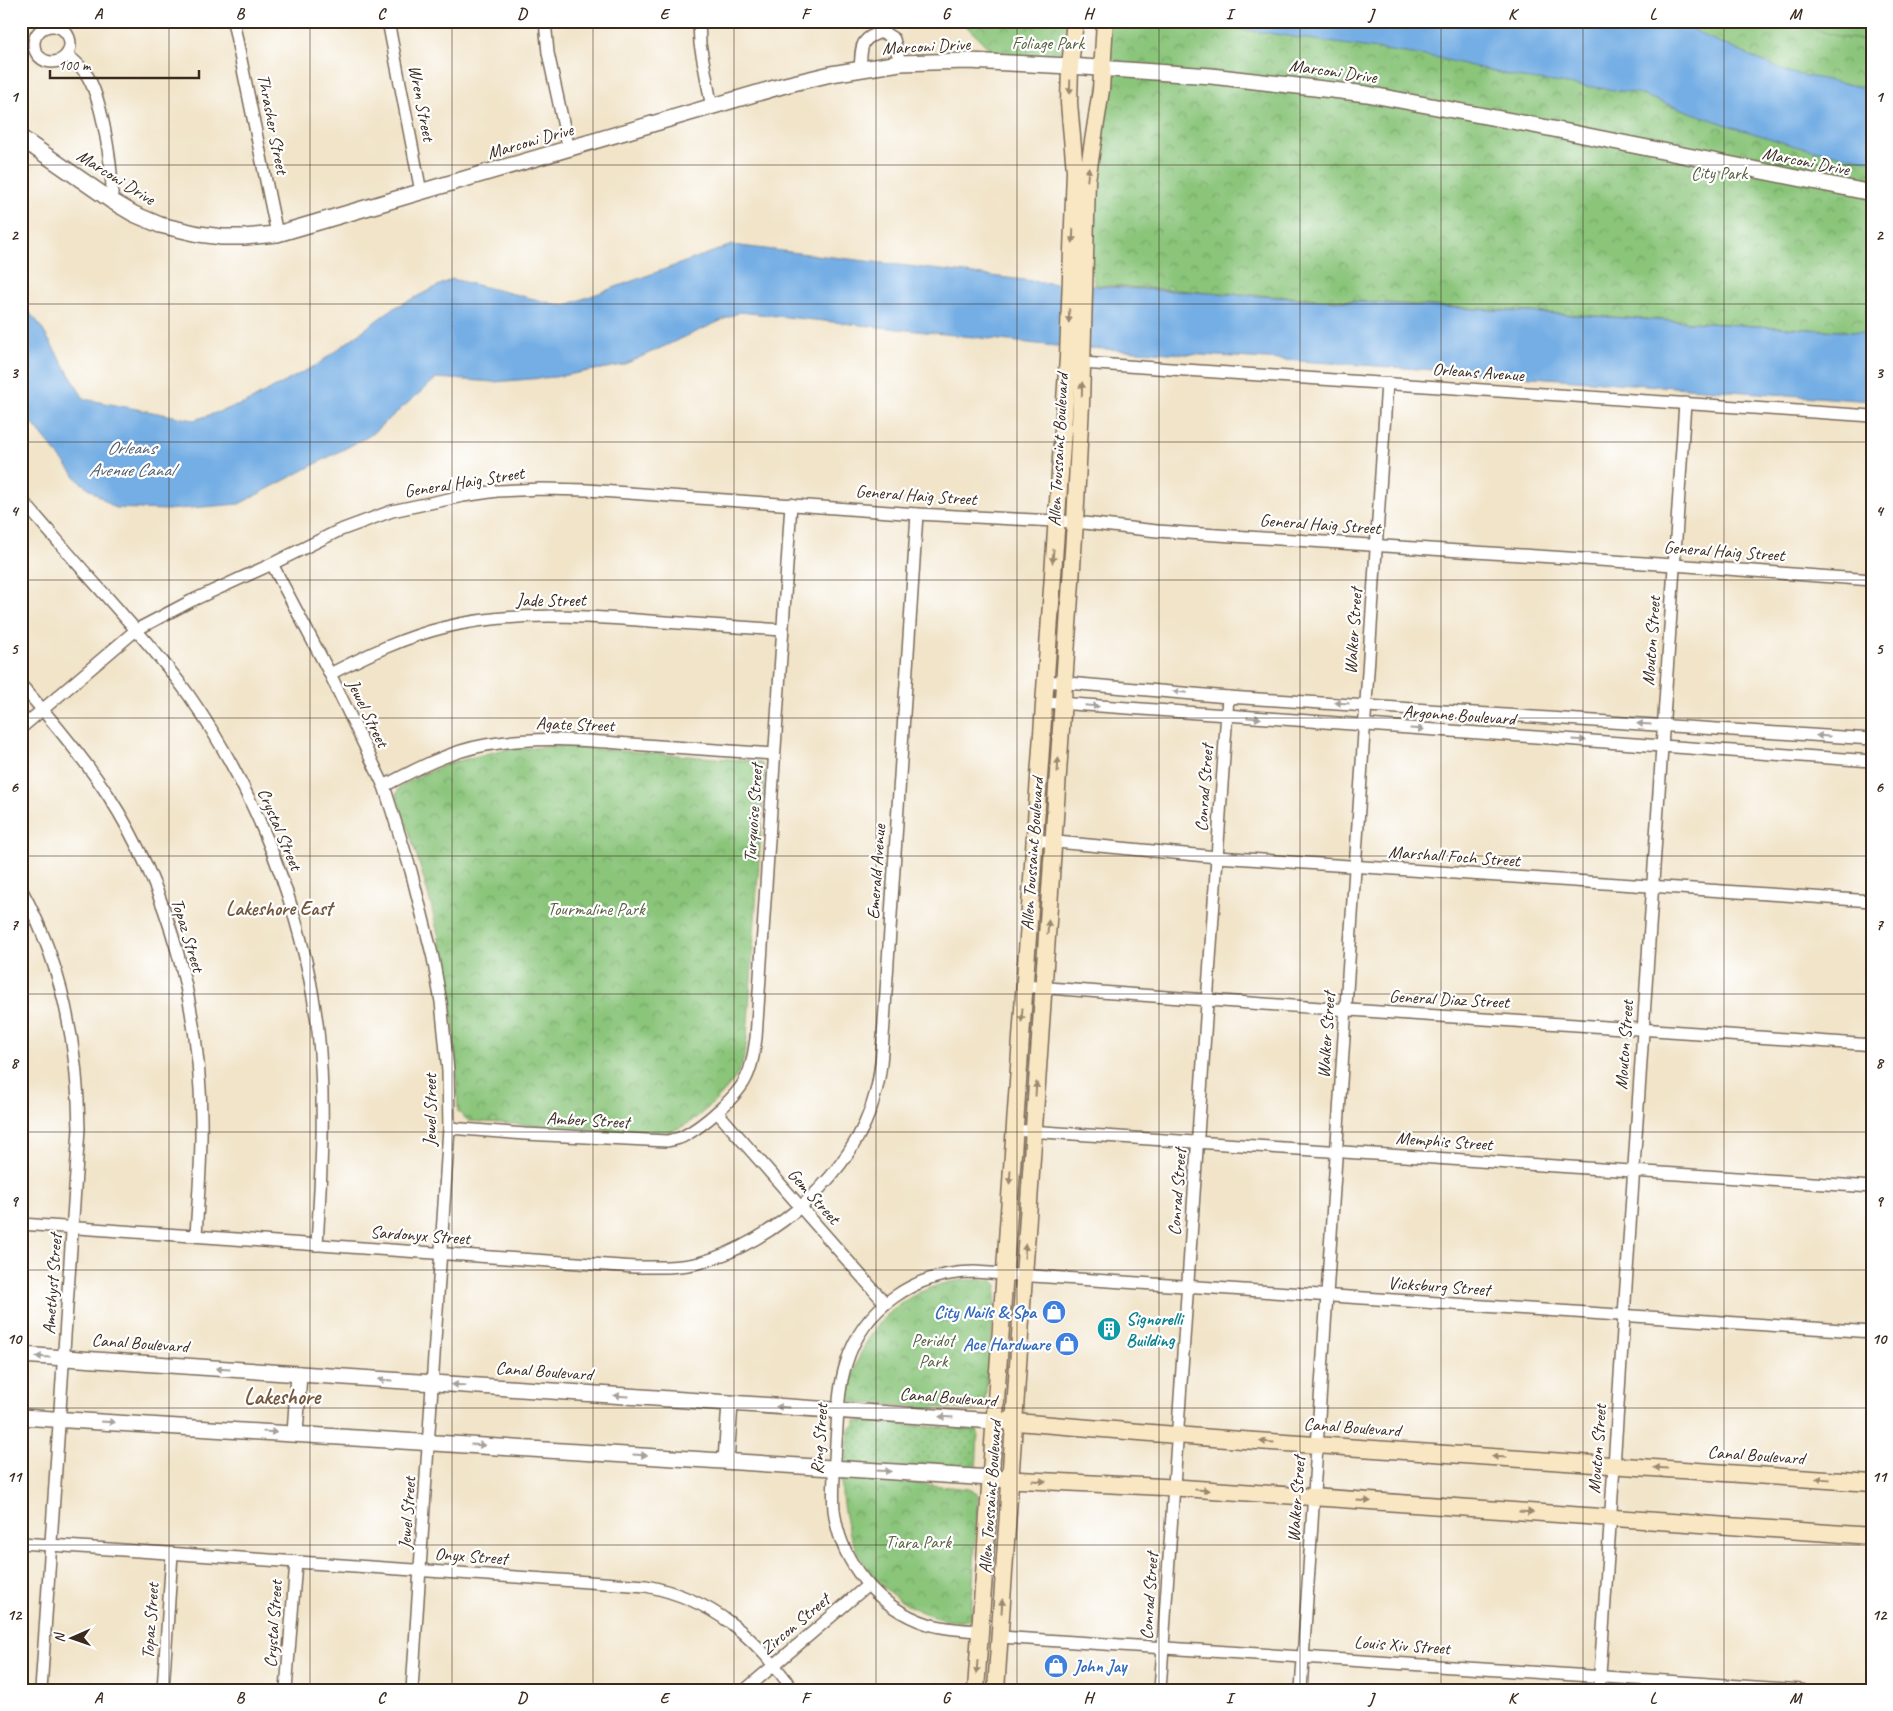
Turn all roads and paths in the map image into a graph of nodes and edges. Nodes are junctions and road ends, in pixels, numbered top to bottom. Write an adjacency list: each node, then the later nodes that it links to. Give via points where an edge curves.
1 (233, 21): 18 (street, Thrasher Street)
2 (388, 21): 15 (street, Wren Street)
3 (545, 21): 14 (street, via 548,53)
4 (699, 21): 12 (street)
5 (1075, 21): 9 (main road, Allen Toussaint Boulevard)
6 (1105, 21): 10 (main road, Allen Toussaint Boulevard)
7 (67, 55): 17 (street, via 87,75 95,91 109,157)
8 (900, 63): 9 (street, Marconi Drive, via 968,61); 11 (street, Marconi Drive); 11 (street, via 894,39 883,32 871,35 863,44)
9 (1070, 66): 10 (street, Marconi Drive); 19 (main road, Allen Toussaint Boulevard, one-way to 19)
10 (1103, 68): 16 (street, Marconi Drive, via 1212,76 1367,94); 19 (main road, Allen Toussaint Boulevard, one-way to 10)
11 (860, 70): 12 (street, Marconi Drive, via 785,85)
12 (712, 108): 14 (street, Marconi Drive)
13 (21, 138): 17 (street, Marconi Drive)
14 (569, 150): 15 (street, Marconi Drive)
15 (422, 192): 18 (street, Marconi Drive)
16 (1872, 193)
17 (112, 201): 18 (street, Marconi Drive, via 160,225 199,234 229,237)
18 (277, 234)
19 (1077, 275): 20 (main road, Allen Toussaint Boulevard)
20 (1077, 359): 21 (street, Orleans Avenue); 24 (main road, Allen Toussaint Boulevard); 25 (main road, Allen Toussaint Boulevard, one-way to 20)
21 (1387, 383): 22 (street, Orleans Avenue); 31 (street, Walker Street)
22 (1685, 403): 23 (street, Orleans Avenue); 33 (street, Mouton Street)
23 (1872, 416)
24 (1062, 420): 25 (main road); 29 (main road, Allen Toussaint Boulevard)
25 (1080, 421): 30 (main road, Allen Toussaint Boulevard)
26 (21, 499): 35 (street, Crystal Street)
27 (791, 504): 28 (street, General Haig Street); 32 (street, General Haig Street, via 587,490 497,491 392,512 338,531); 36 (street, Turquoise Street)
28 (918, 514): 29 (street, General Haig Street); 78 (street, Emerald Avenue, via 880,1074 855,1143 842,1163)
29 (1055, 521): 30 (street, General Haig Street); 38 (main road, Allen Toussaint Boulevard, one-way to 38)
30 (1075, 522): 31 (street, General Haig Street); 39 (main road, Allen Toussaint Boulevard)
31 (1377, 545): 33 (street, General Haig Street); 44 (street, Walker Street)
32 (272, 564): 35 (street, General Haig Street); 37 (street, Jewel Street)
33 (1674, 565): 34 (street, General Haig Street); 47 (street, Mouton Street)
34 (1872, 580)
35 (136, 630): 45 (street, General Haig Street); 82 (street, Crystal Street, via 158,654 213,732 261,824 290,903 312,990 318,1031 322,1124)
36 (783, 630): 37 (street, Jade Street, via 575,616 507,617 419,634); 52 (street, Turquoise Street)
37 (330, 674): 54 (street, Jewel Street)
38 (1045, 681): 39 (street, Argonne Boulevard); 42 (main road, Allen Toussaint Boulevard)
39 (1064, 682): 41 (street, Argonne Boulevard, one-way to 39); 43 (main road, Allen Toussaint Boulevard)
40 (21, 685): 45 (street, Topaz Street)
41 (1228, 697): 44 (street, Argonne Boulevard, one-way to 41); 46 (street, Conrad Street)
42 (1044, 702): 43 (street, Argonne Boulevard); 55 (main road, Allen Toussaint Boulevard)
43 (1062, 703): 46 (street, Argonne Boulevard, one-way to 46); 56 (main road, Allen Toussaint Boulevard, one-way to 43)
44 (1366, 705): 47 (street, Argonne Boulevard, one-way to 44); 48 (street, Walker Street)
45 (42, 709): 49 (street, General Haig Street); 81 (street, Topaz Street, via 109,797 146,868 175,941 194,1027 199,1073 201,1135)
46 (1227, 716): 48 (street, Argonne Boulevard, one-way to 48); 57 (street, Conrad Street)
47 (1663, 725): 50 (street, Argonne Boulevard, one-way to 47); 51 (street, Mouton Street)
48 (1364, 726): 51 (street, Argonne Boulevard, one-way to 51); 58 (street, Walker Street)
49 (21, 728)
50 (1872, 739)
51 (1662, 746): 53 (street, Argonne Boulevard); 59 (street, Mouton Street)
52 (774, 754): 54 (street, Agate Street, via 542,739 485,745 459,752 417,768); 68 (street, Turquoise Street, via 756,1038 752,1062 743,1083)
53 (1872, 761)
54 (384, 786): 69 (street, Jewel Street, via 412,871 433,958 448,1071)
55 (1035, 840): 56 (street, Marshall Foch Street); 62 (main road, Allen Toussaint Boulevard)
56 (1054, 842): 57 (street, Marshall Foch Street); 63 (main road, Allen Toussaint Boulevard, one-way to 56)
57 (1216, 857): 58 (street, Marshall Foch Street); 64 (street, Conrad Street)
58 (1355, 867): 59 (street, Marshall Foch Street); 65 (street, Walker Street)
59 (1652, 886): 61 (street, Marshall Foch Street); 66 (street, Mouton Street)
60 (21, 889): 80 (street, Amethyst Street, via 42,931 54,966 73,1047 79,1092 79,1129)
61 (1872, 901)
62 (1024, 986): 63 (street, General Diaz Street); 70 (main road, Allen Toussaint Boulevard, one-way to 70)
63 (1043, 988): 64 (street, General Diaz Street); 71 (main road, Allen Toussaint Boulevard, one-way to 63)
64 (1207, 1001): 65 (street, General Diaz Street); 72 (street, Conrad Street)
65 (1346, 1010): 66 (street, General Diaz Street); 73 (street, Walker Street)
66 (1643, 1029): 67 (street, General Diaz Street); 74 (street, Mouton Street)
67 (1872, 1045)
68 (717, 1112): 69 (street, Amber Street, via 682,1137 667,1141); 78 (street, Gem Street)
69 (449, 1128): 83 (street, Jewel Street)
70 (1013, 1130): 71 (street, Memphis Street); 76 (main road, Allen Toussaint Boulevard, one-way to 76)
71 (1034, 1132): 72 (street, Memphis Street); 77 (main road, Allen Toussaint Boulevard)
72 (1198, 1142): 73 (street, Memphis Street); 86 (street, Conrad Street)
73 (1336, 1151): 74 (street, Memphis Street); 87 (street, Walker Street)
74 (1634, 1172): 75 (street, Memphis Street); 89 (street, Mouton Street)
75 (1872, 1187)
76 (1008, 1200): 77 (main road); 84 (main road, Allen Toussaint Boulevard)
77 (1029, 1201): 85 (main road, Allen Toussaint Boulevard, one-way to 77)
78 (801, 1207): 83 (street, Sardonyx Street, via 745,1246 697,1263 667,1268); 88 (street, Gem Street)
79 (21, 1224): 80 (street, Sardonyx Street)
80 (73, 1228): 81 (street, Sardonyx Street); 92 (street, Amethyst Street)
81 (196, 1236): 82 (street, Sardonyx Street)
82 (317, 1245): 83 (street, Sardonyx Street)
83 (441, 1254): 96 (street, Jewel Street)
84 (1004, 1274): 85 (street, Vicksburg Street); 88 (street, Ring Street, via 942,1274 912,1285); 93 (main road, Allen Toussaint Boulevard)
85 (1024, 1276): 86 (street, Vicksburg Street); 94 (main road, Allen Toussaint Boulevard)
86 (1189, 1286): 87 (street, Vicksburg Street); 104 (street, Conrad Street)
87 (1327, 1296): 89 (street, Vicksburg Street); 106 (street, Walker Street)
88 (886, 1303): 98 (street, Ring Street, via 867,1322 853,1345 843,1375)
89 (1624, 1316): 90 (street, Vicksburg Street); 108 (street, Mouton Street)
90 (1872, 1332)
91 (21, 1356): 92 (street, Canal Boulevard, one-way to 91)
92 (64, 1358): 95 (street, Canal Boulevard, one-way to 92); 100 (street, Amethyst Street)
93 (998, 1360): 94 (main road); 101 (main road, Allen Toussaint Boulevard)
94 (1020, 1362): 102 (main road, Allen Toussaint Boulevard)
95 (299, 1374): 96 (street, Canal Boulevard, one-way to 95); 103 (street)
96 (434, 1384): 97 (street, Canal Boulevard, one-way to 96); 105 (street, Jewel Street)
97 (730, 1404): 98 (street, Canal Boulevard, one-way to 97); 107 (street)
98 (838, 1410): 101 (street, Canal Boulevard, one-way to 98); 109 (street, Ring Street)
99 (21, 1417): 100 (street)
100 (59, 1419): 103 (street, one-way to 103); 118 (street, Amethyst Street)
101 (994, 1421): 102 (main road, Canal Boulevard); 110 (main road, Allen Toussaint Boulevard)
102 (1015, 1422): 104 (main road, Canal Boulevard); 111 (main road, Allen Toussaint Boulevard)
103 (295, 1434): 105 (street)
104 (1177, 1436): 106 (main road, Canal Boulevard, one-way to 104); 113 (street, Conrad Street)
105 (429, 1442): 107 (street, one-way to 107); 123 (street, Jewel Street)
106 (1317, 1445): 108 (main road, Canal Boulevard, one-way to 106); 114 (street, Walker Street)
107 (726, 1460): 109 (street)
108 (1614, 1465): 112 (main road, Canal Boulevard, one-way to 108); 115 (street, Mouton Street)
109 (835, 1468): 110 (street, one-way to 110); 124 (street, Ring Street, via 834,1500 838,1529 848,1556)
110 (991, 1478): 111 (main road); 121 (main road, Allen Toussaint Boulevard)
111 (1012, 1480): 113 (main road, one-way to 113); 122 (main road, Allen Toussaint Boulevard)
112 (1872, 1483)
113 (1174, 1488): 114 (main road, one-way to 114); 127 (street, Conrad Street)
114 (1313, 1498): 115 (main road, one-way to 115); 128 (street, Walker Street)
115 (1610, 1518): 116 (main road); 130 (street, Mouton Street)
116 (1872, 1536)
117 (21, 1543): 118 (street, Onyx Street)
118 (51, 1545): 119 (street, Onyx Street); 131 (street, Amethyst Street)
119 (172, 1554): 120 (street, Onyx Street); 132 (street, Topaz Street)
120 (296, 1562): 123 (street, Onyx Street); 133 (street, Crystal Street)
121 (985, 1562): 122 (main road); 125 (main road, Allen Toussaint Boulevard)
122 (1005, 1564): 126 (main road, Allen Toussaint Boulevard, one-way to 122)
123 (420, 1570): 129 (street, Onyx Street, via 627,1583 663,1589 688,1597 725,1618 744,1632); 134 (street, Jewel Street)
124 (868, 1585): 125 (street, Ring Street, via 890,1604 916,1619 938,1626); 129 (street, Zircon Street)
125 (980, 1631): 137 (main road, Allen Toussaint Boulevard, one-way to 137)
126 (1000, 1637): 127 (street, Louis Xiv Street); 138 (main road, Allen Toussaint Boulevard)
127 (1163, 1648): 128 (street, Louis Xiv Street); 139 (street, Conrad Street)
128 (1303, 1656): 130 (street, Louis Xiv Street); 140 (street, Walker Street)
129 (775, 1664): 135 (street, Zircon Street); 136 (street)
130 (1600, 1676): 141 (street, Mouton Street); 142 (street, Louis Xiv Street)
131 (41, 1690)
132 (163, 1690)
133 (286, 1690)
134 (412, 1690)
135 (745, 1690)
136 (793, 1690)
137 (976, 1690)
138 (996, 1690)
139 (1160, 1690)
140 (1300, 1690)
141 (1599, 1690)
142 (1802, 1690)

